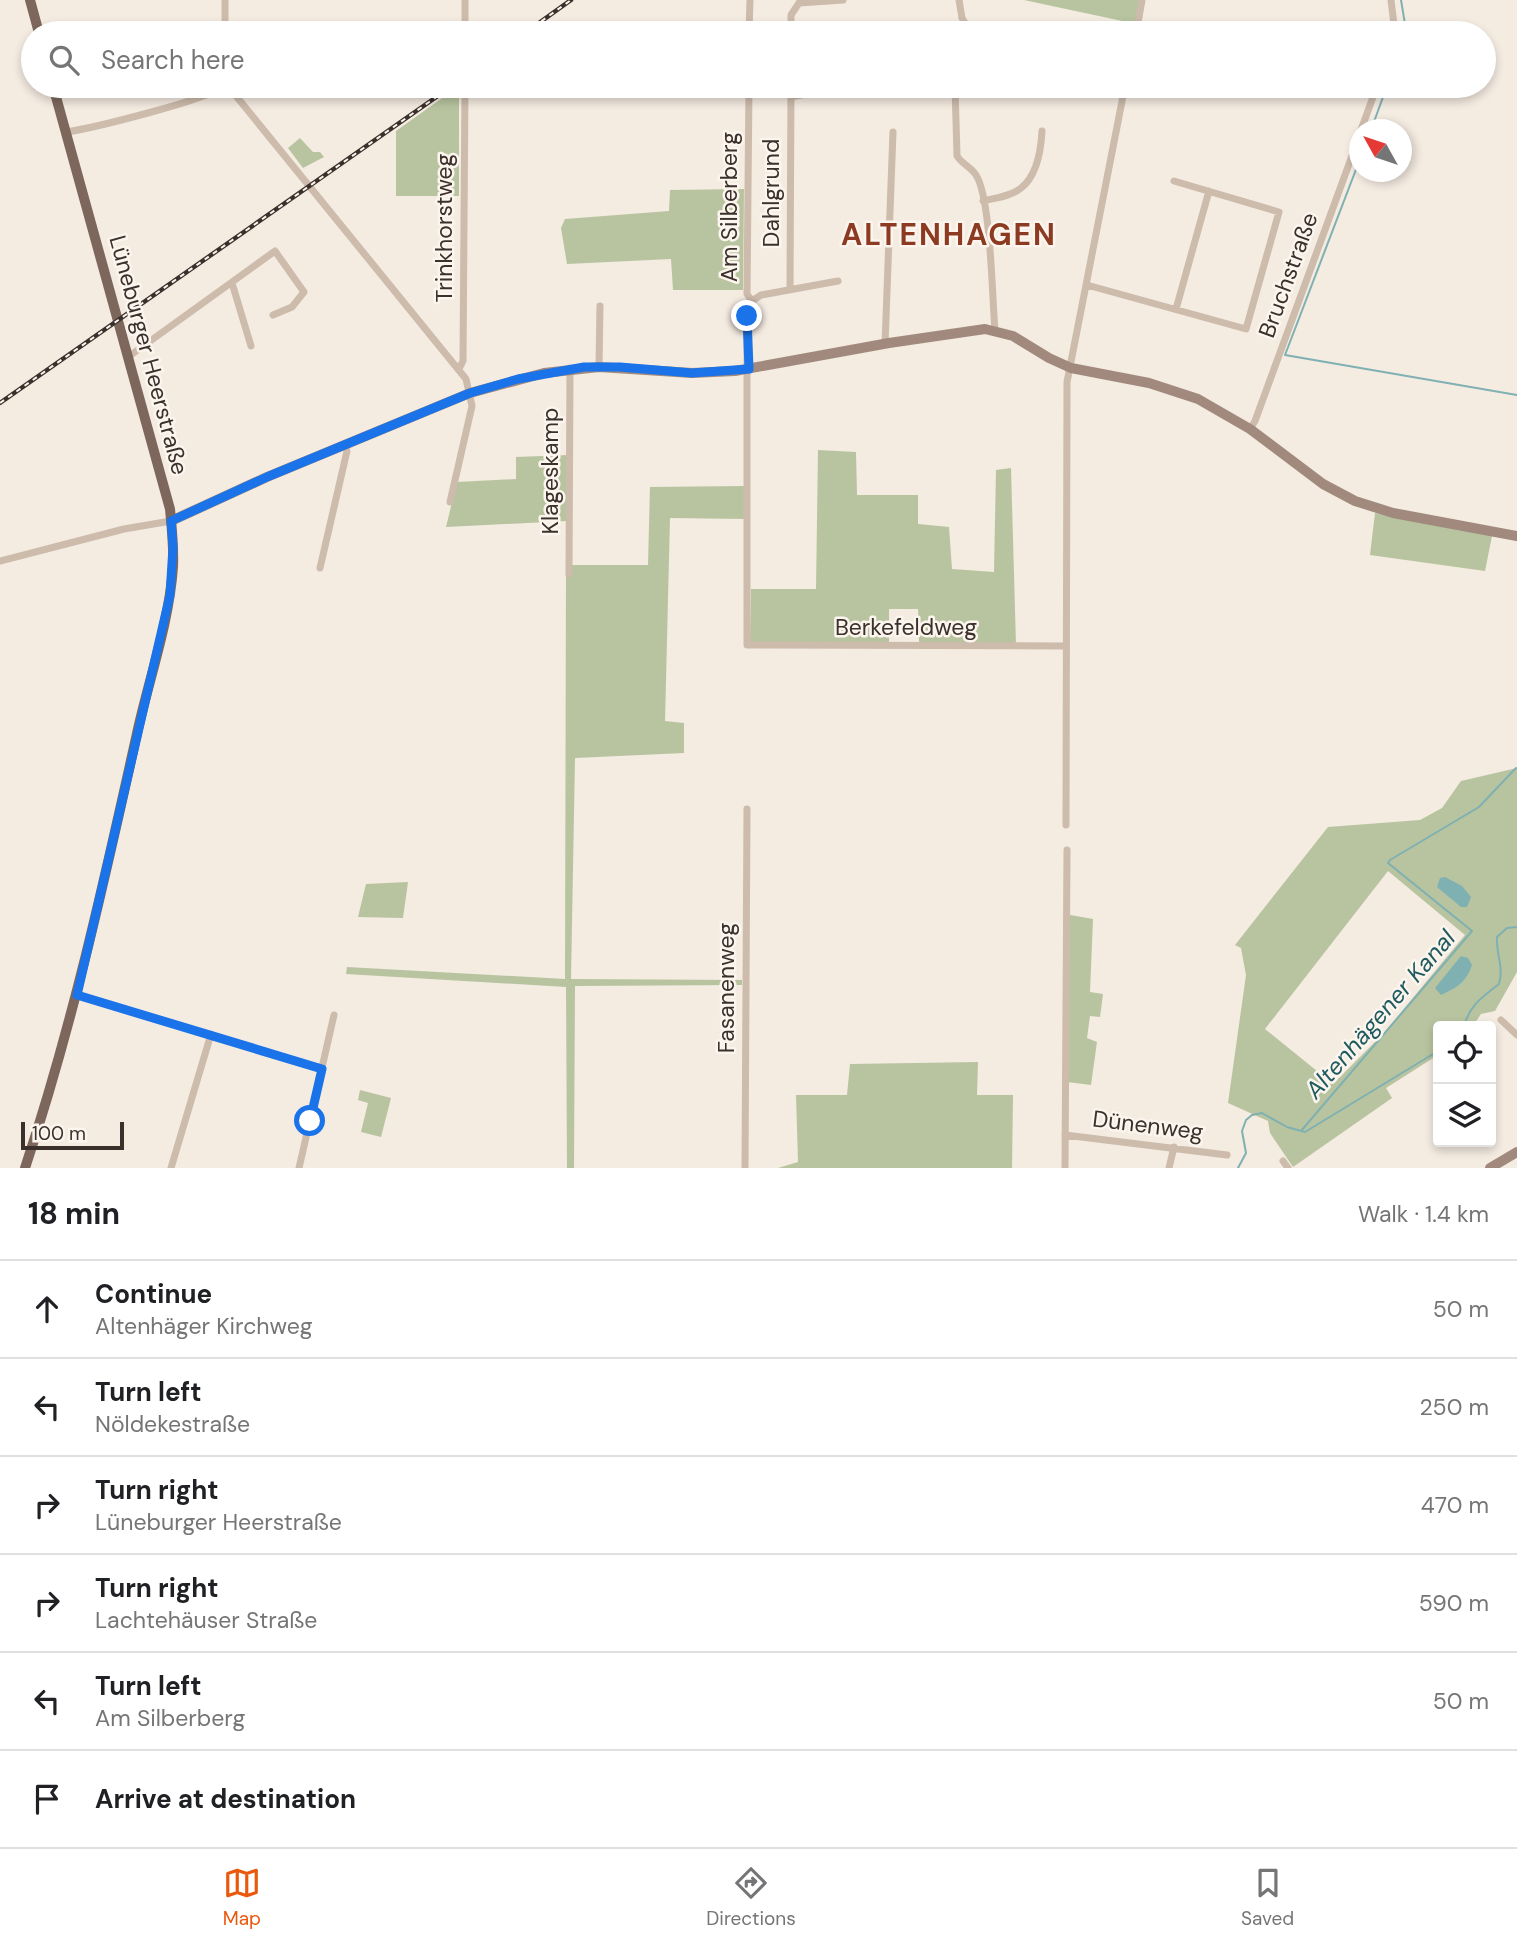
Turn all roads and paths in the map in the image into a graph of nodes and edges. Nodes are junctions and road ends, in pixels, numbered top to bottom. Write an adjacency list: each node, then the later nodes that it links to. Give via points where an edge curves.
1 (30, 0): 10 (main road)
2 (225, 0): 11 (street)
3 (465, 0): 12 (street)
4 (750, 0): 13 (street)
5 (841, 0): 9 (street)
6 (959, 0): 15 (street)
7 (1142, 0): 16 (street)
8 (1391, 0): 17 (street)
9 (798, 1): 14 (street)
10 (36, 21)
11 (225, 21)
12 (465, 21)
13 (749, 21)
14 (791, 21)
15 (964, 21)
16 (1138, 21)
17 (1395, 21)
18 (56, 98): 29 (main road, Lüneburger Heerstraße)
19 (194, 98): 29 (street)
20 (238, 98): 50 (street)
21 (465, 98): 50 (street, Trinkhorstweg, via 463,361)
22 (749, 98): 39 (street, Am Silberberg, via 747,294)
23 (791, 98): 38 (street, Dahlgrund)
24 (955, 98): 34 (street, via 957,156 975,174)
25 (1123, 98): 37 (street)
26 (1373, 98): 27 (street, Bruchstraße)
27 (1365, 119)
28 (1042, 131): 34 (street, via 1041,149 1021,189)
29 (66, 132): 46 (main road, Lüneburger Heerstraße)
30 (894, 132): 44 (street)
31 (1349, 162): 53 (street, Bruchstraße)
32 (1174, 181): 33 (street)
33 (1209, 191): 41 (street); 41 (street, via 1279,212 1246,329)
34 (983, 201): 43 (street)
35 (838, 281): 38 (street)
36 (232, 283): 42 (street, via 275,251 304,292 292,307); 45 (street); 46 (street)
37 (1087, 285): 41 (street); 49 (street)
38 (790, 288): 39 (street)
39 (752, 301): 51 (street, Am Silberberg, via 747,316)
40 (600, 306): 47 (street)
41 (1176, 309)
42 (273, 315)
43 (995, 330): 44 (street); 49 (street)
44 (885, 344): 51 (street)
45 (251, 346)
46 (128, 357): 56 (main road, Lüneburger Heerstraße)
47 (599, 367): 48 (street); 51 (street, via 692,373)
48 (570, 368): 52 (street); 60 (street, Klageskamp)
49 (1071, 368): 53 (street, via 1186,394); 61 (street, via 1067,382)
50 (459, 369): 52 (street)
51 (749, 369): 61 (street, Berkefeldweg, via 747,645)
52 (470, 393): 54 (street); 55 (street, via 472,406)
53 (1250, 429): 57 (street, via 1323,484 1355,501 1393,513)
54 (345, 445): 56 (street); 59 (street)
55 (450, 502)
56 (171, 521): 58 (street); 65 (main road, Lüneburger Heerstraße, via 170,595)
57 (1517, 536)
58 (0, 561)
59 (320, 568)
60 (569, 574)
61 (1065, 646): 63 (street)
62 (747, 809): 78 (street, Fasanenweg)
63 (1066, 825)
64 (1067, 850): 71 (street)
65 (77, 995): 68 (street); 75 (main road, Lüneburger Heerstraße)
66 (334, 1015): 70 (street)
67 (1502, 1020): 69 (street)
68 (211, 1034): 70 (street); 76 (street)
69 (1517, 1035)
70 (322, 1069): 77 (street)
71 (1065, 1135): 72 (street, Dünenweg); 79 (street)
72 (1174, 1147): 73 (street, Dünenweg); 80 (street)
73 (1227, 1155)
74 (1516, 1155): 81 (street)
75 (25, 1168)
76 (172, 1168)
77 (299, 1168)
78 (745, 1168)
79 (1065, 1168)
80 (1169, 1168)
81 (1490, 1168)

